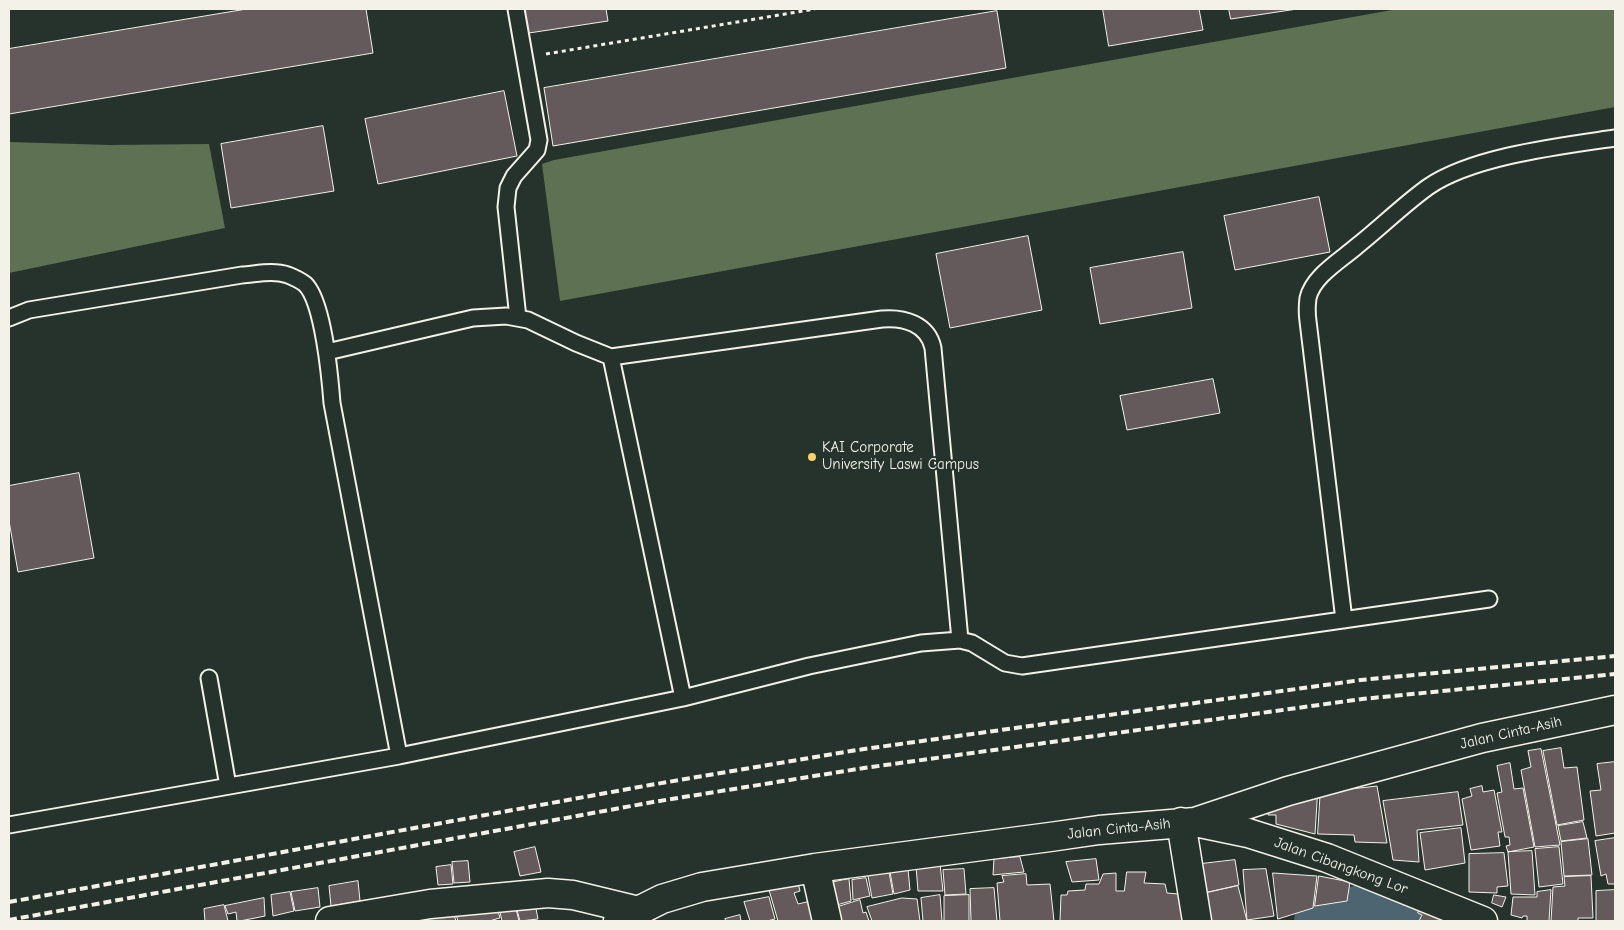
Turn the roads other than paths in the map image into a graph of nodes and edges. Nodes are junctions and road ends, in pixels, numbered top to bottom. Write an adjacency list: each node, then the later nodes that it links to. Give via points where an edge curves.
1 (516, 9): 4 (lane, via 539,140 537,150 514,176 508,188 506,207)
2 (1615, 138): 8 (lane, via 1518,154 1441,180 1423,191 1321,277 1312,289 1308,299 1308,321)
3 (9, 318): 5 (lane, via 29,310 274,272 305,284 313,297)
4 (518, 318): 5 (lane, via 473,318); 6 (lane)
5 (327, 352): 13 (lane, via 334,412)
6 (611, 357): 9 (lane, via 882,319 909,321 926,332 933,348); 11 (lane)
7 (1489, 599): 8 (lane)
8 (1344, 620): 9 (lane, via 1022,666 1005,663 972,643)
9 (960, 640): 11 (lane, via 921,643 809,666)
10 (209, 678): 14 (lane)
11 (683, 698): 13 (lane)
12 (1615, 710): 15 (street, Jalan Cinta-Asih, via 1473,740)
13 (399, 756): 14 (lane)
14 (228, 786): 16 (lane)
15 (1188, 822): 17 (street, Jalan Cinta-Asih, via 1099,830); 21 (street); 22 (street, Jalan Cibangkong Lor, via 1248,833 1327,858)
16 (9, 825)
17 (815, 868): 18 (street, Jalan Cinta-Asih, via 702,887 662,899); 20 (street)
18 (628, 916): 19 (street, via 573,895 548,893 430,904)
19 (330, 921)
20 (826, 921)
21 (1197, 921)
22 (1483, 921)

